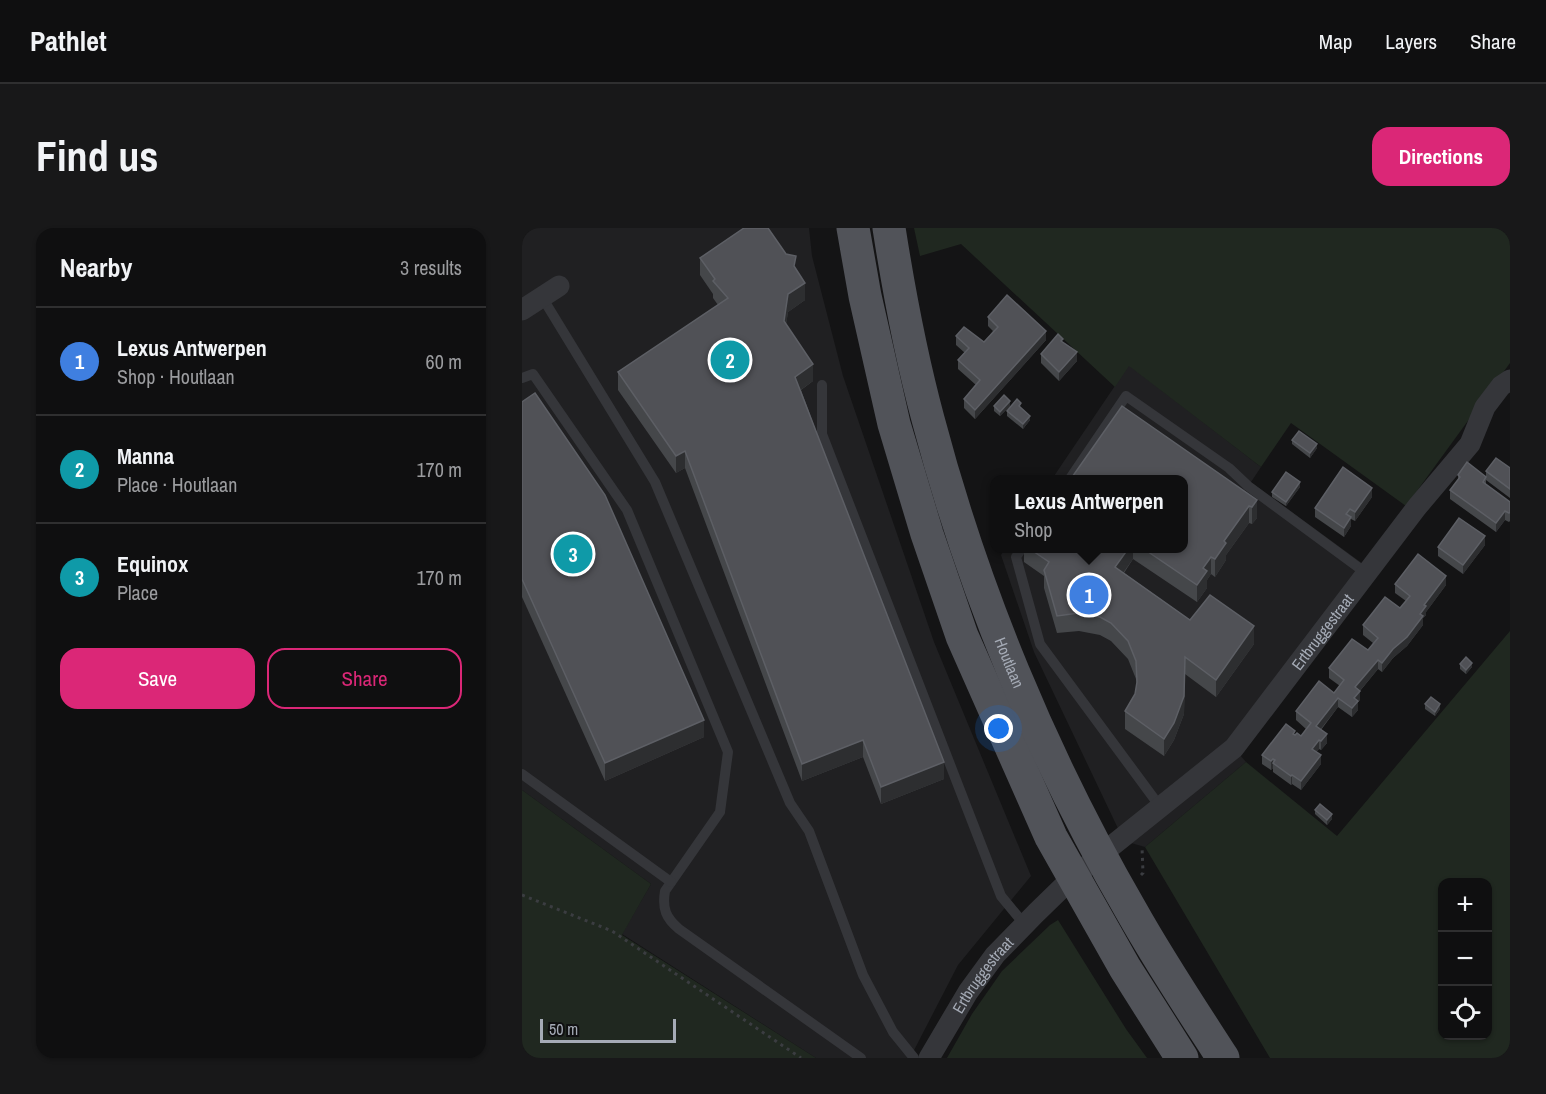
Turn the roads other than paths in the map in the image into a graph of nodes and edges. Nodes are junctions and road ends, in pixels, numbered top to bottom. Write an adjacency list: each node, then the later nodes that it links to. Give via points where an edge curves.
1 (853, 228): 14 (main road, Houtlaan, via 894,424 934,554 986,692)
2 (889, 228): 13 (main road, Houtlaan, via 928,419 962,530 1035,722)
3 (550, 291): 4 (street); 18 (lane, via 655,482 790,803 810,831 863,975 893,1032)
4 (522, 310)
5 (522, 378): 15 (lane, via 533,374 627,510 728,752 720,812)
6 (1510, 380): 10 (street, Ertbruggestraat, via 1485,407 1470,444)
7 (822, 385): 16 (lane, via 822,434 1001,896)
8 (1072, 475): 10 (lane, via 1126,396 1229,468)
9 (1019, 553): 12 (lane, via 1016,557 1040,644)
10 (1366, 573): 12 (street, Ertbruggestraat, via 1234,748)
11 (522, 774): 15 (lane)
12 (1161, 808): 13 (street, Ertbruggestraat)
13 (1101, 855): 14 (street, Ertbruggestraat); 21 (main road, Houtlaan)
14 (1073, 878): 16 (street, Ertbruggestraat); 20 (main road, Houtlaan)
15 (671, 882): 17 (lane, via 663,904 671,922)
16 (1025, 925): 19 (street, Ertbruggestraat, via 995,955 968,992)
17 (861, 1058)
18 (914, 1058)
19 (930, 1058)
20 (1182, 1058)
21 (1223, 1058)

